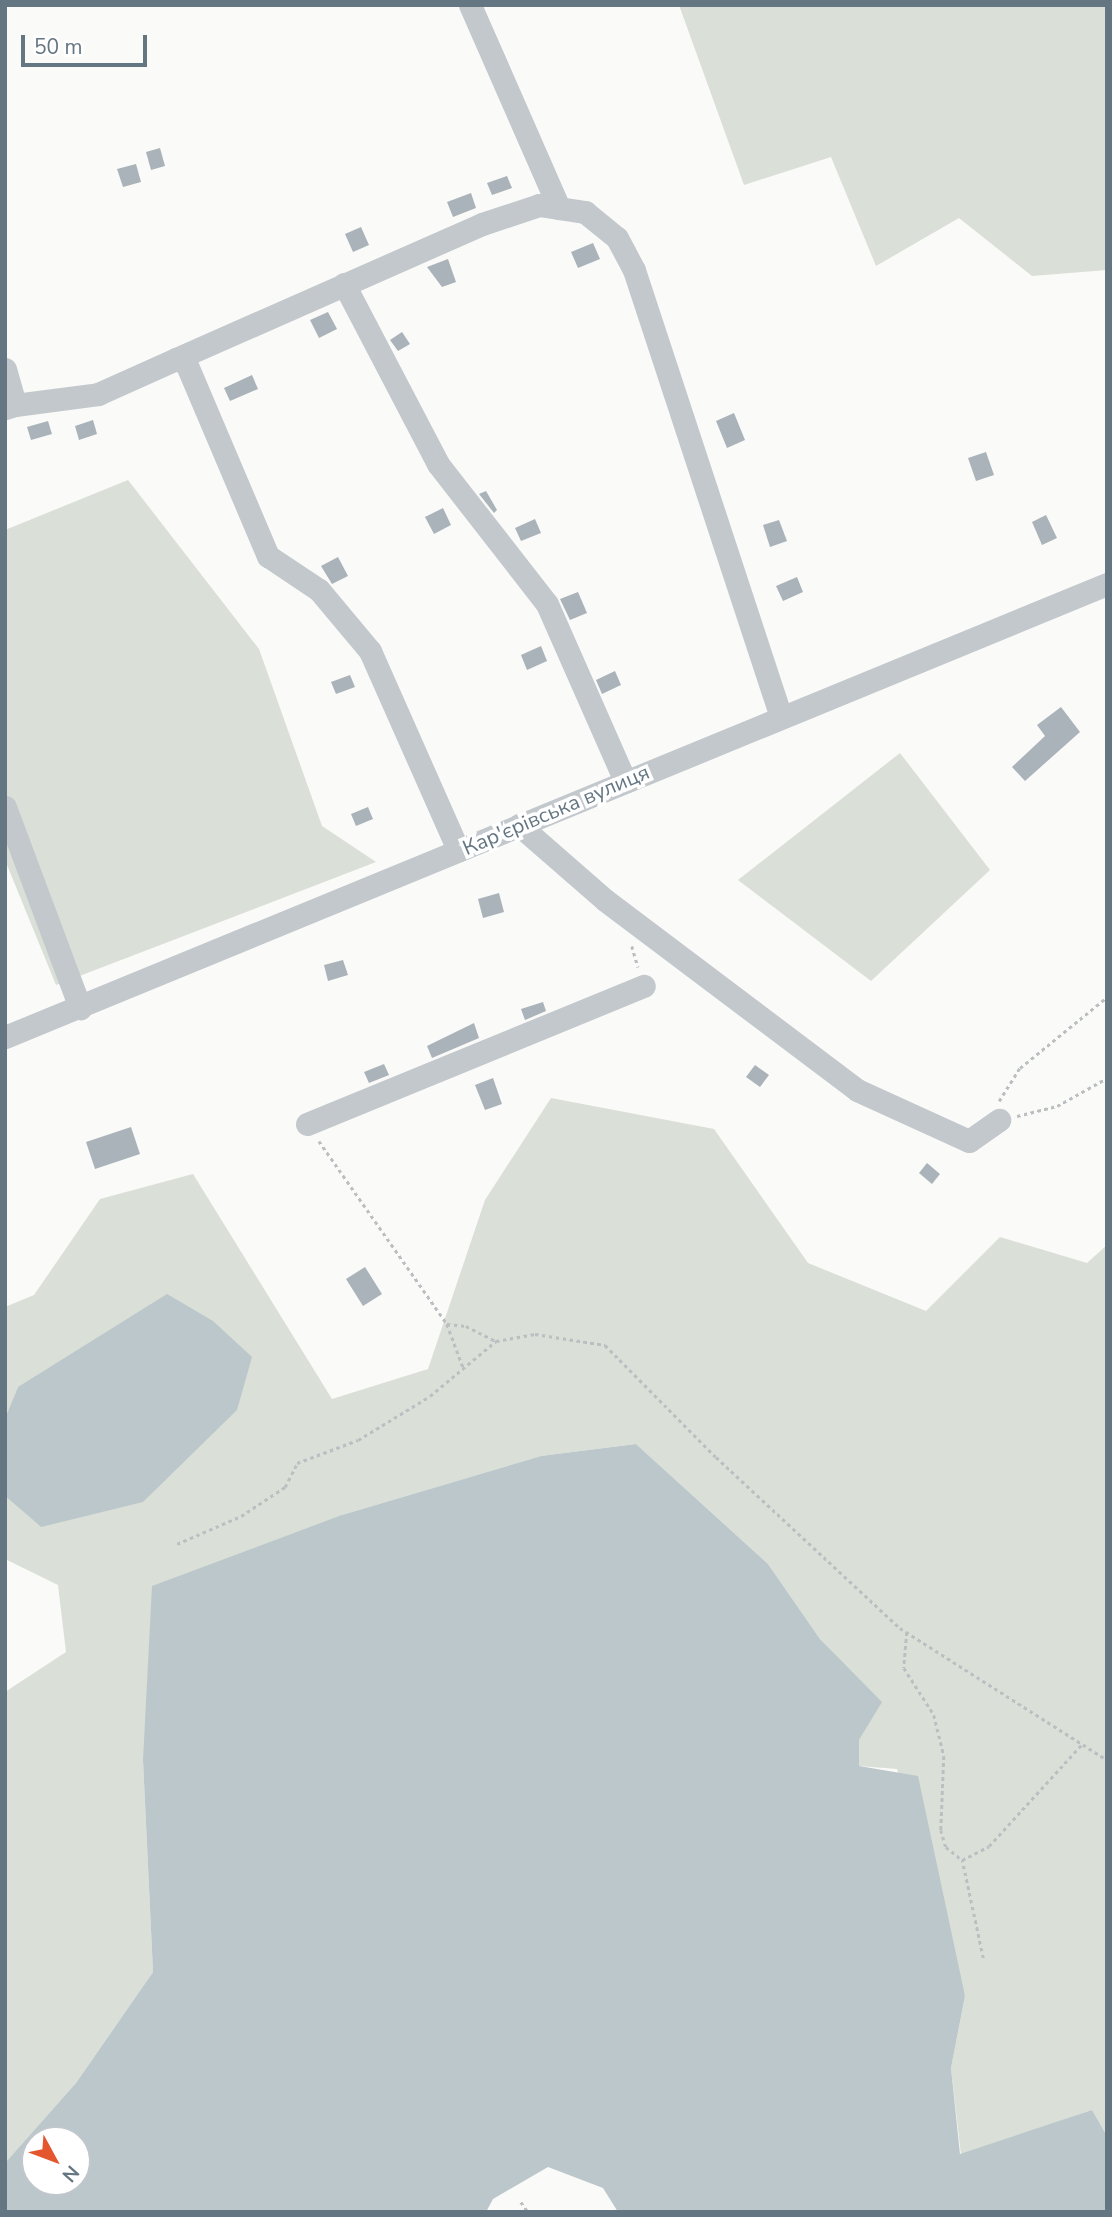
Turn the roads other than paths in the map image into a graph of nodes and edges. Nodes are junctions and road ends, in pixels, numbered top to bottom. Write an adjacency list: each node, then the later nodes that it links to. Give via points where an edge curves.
1 (470, 5): 2 (street)
2 (559, 208): 3 (street, via 539,205 482,224); 8 (street, via 585,212 617,238 634,270)
3 (344, 284): 4 (street); 9 (street, via 438,464 547,604)
4 (177, 359): 6 (street, via 98,394); 12 (street, via 196,374 268,556 318,590 370,651)
5 (5, 369): 6 (street)
6 (10, 406)
7 (1107, 584): 8 (street, Кар'єрівська вулиця)
8 (780, 716): 9 (street, Кар'єрівська вулиця)
9 (625, 781): 11 (street, Кар'єрівська вулиця)
10 (6, 810): 14 (street)
11 (519, 825): 12 (street, Кар'єрівська вулиця); 16 (street, via 622,913 857,1090 969,1141)
12 (458, 850): 14 (street, Кар'єрівська вулиця)
13 (644, 986): 17 (street)
14 (80, 1008): 15 (street, Кар'єрівська вулиця)
15 (5, 1037)
16 (999, 1120)
17 (307, 1124)

